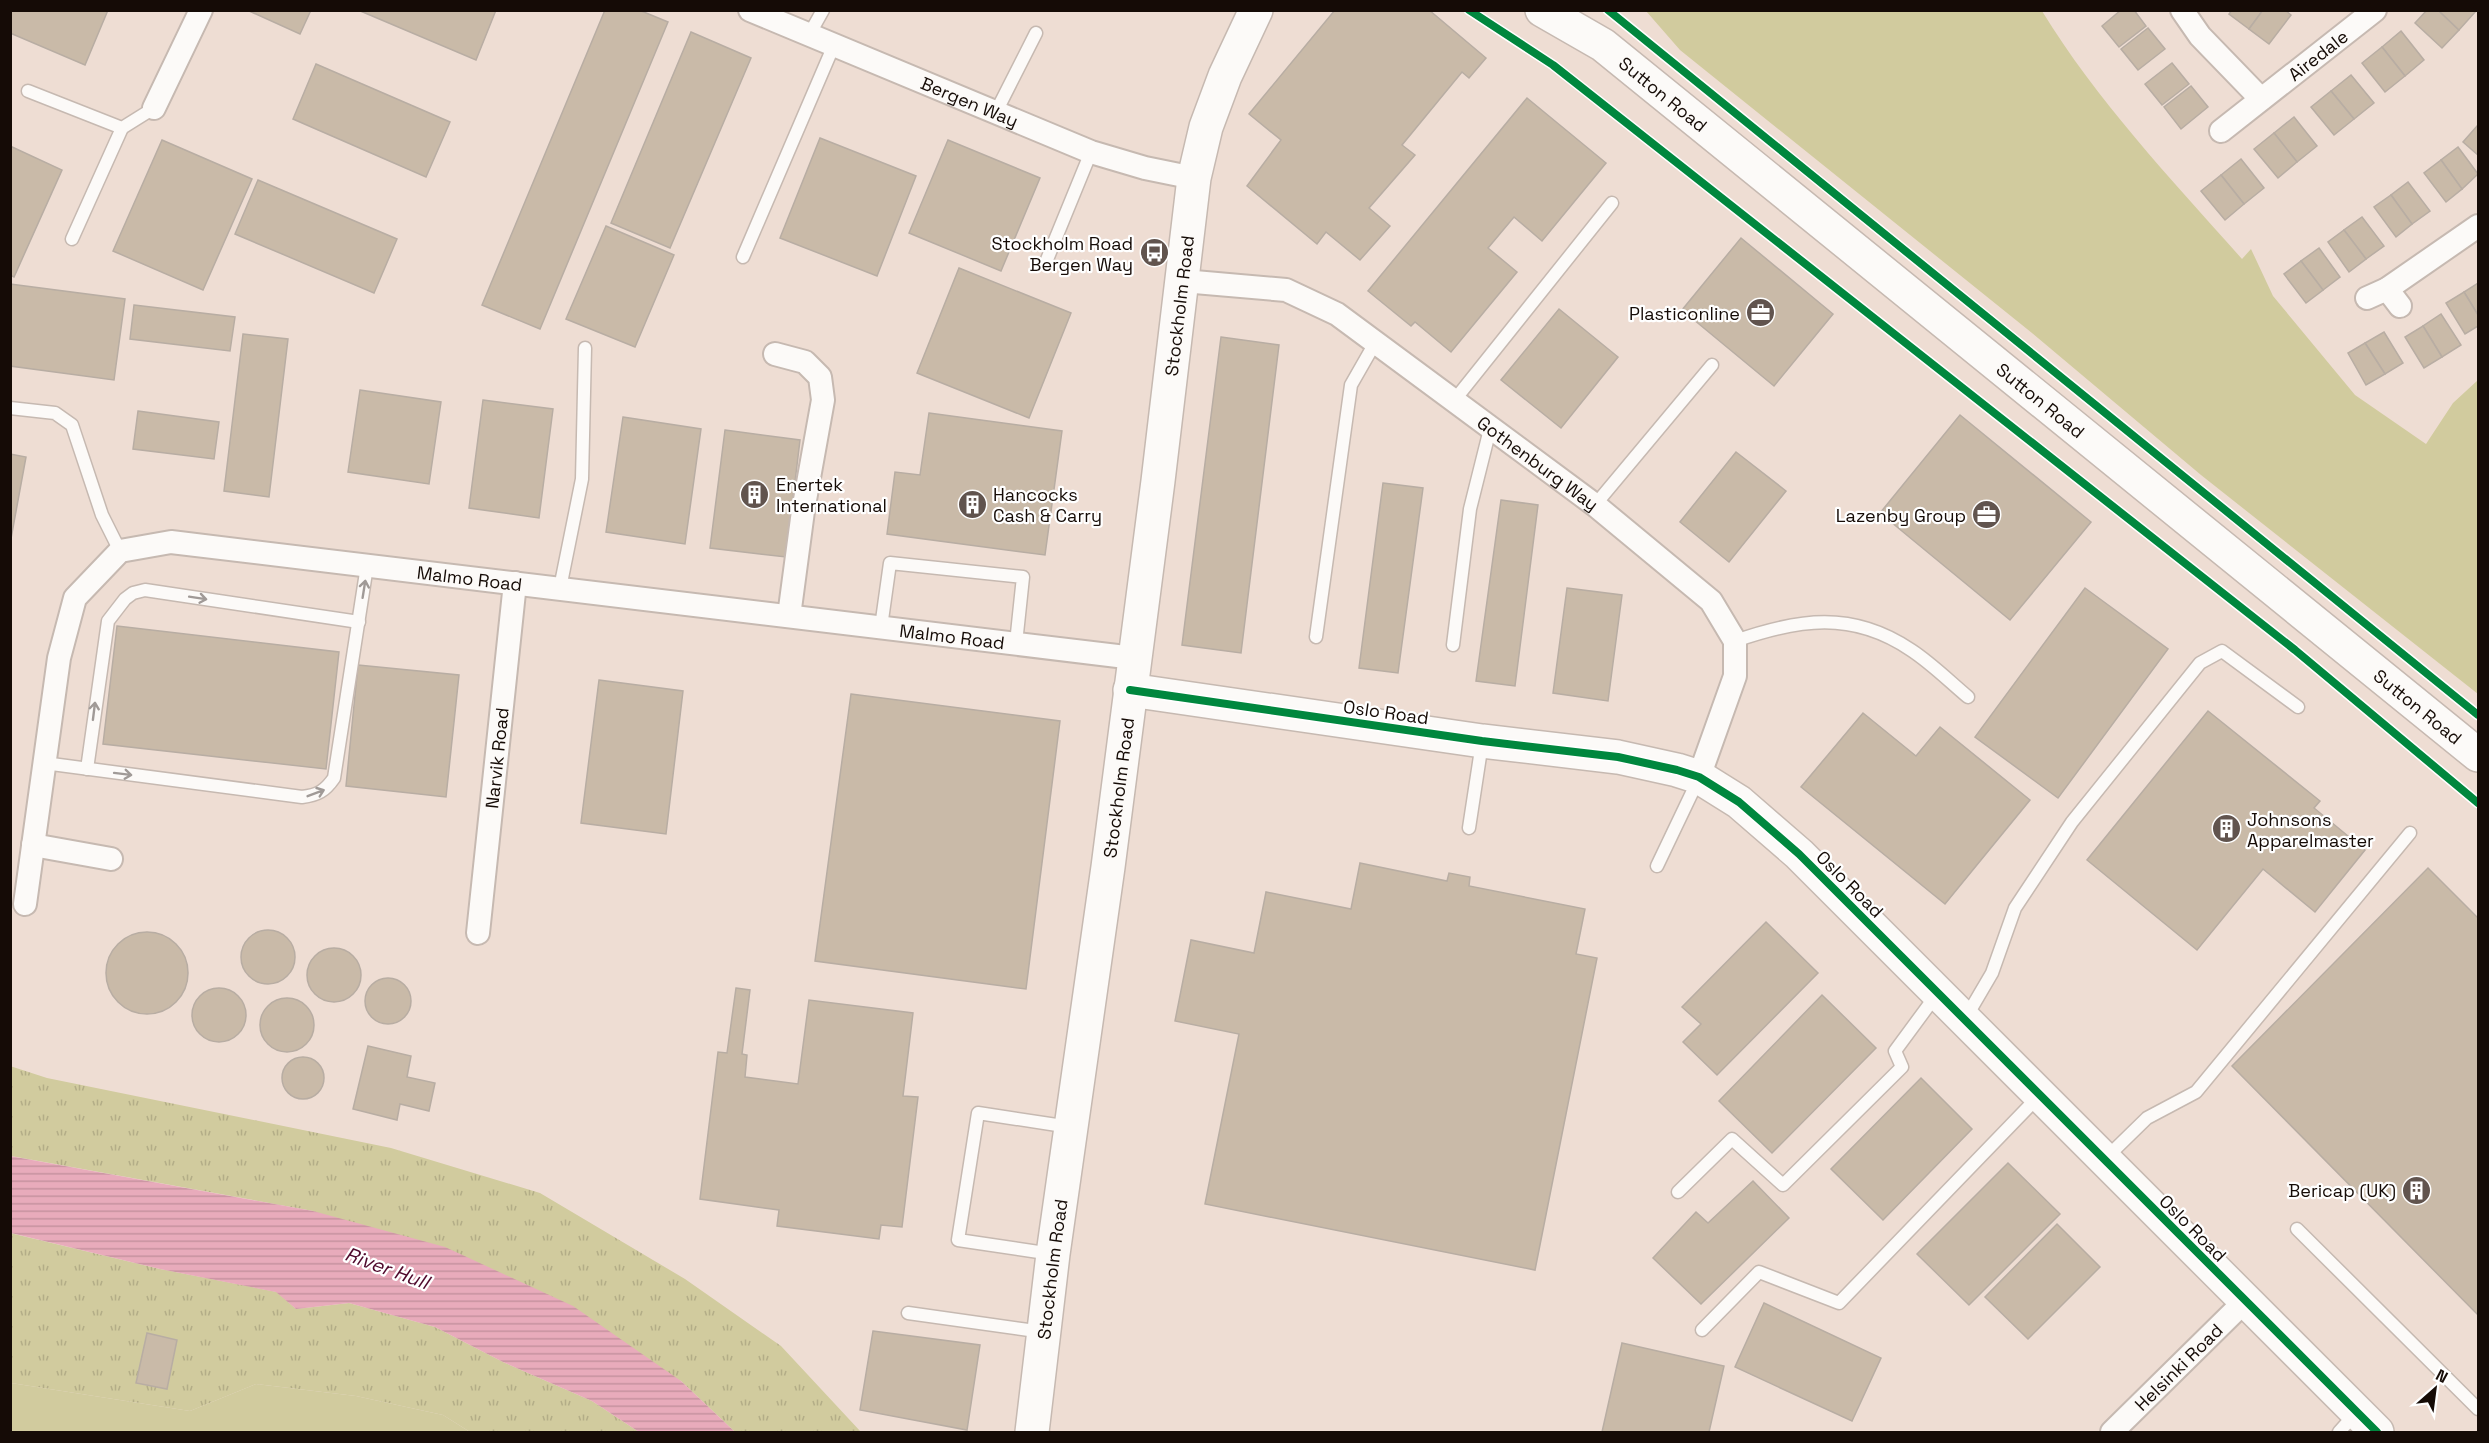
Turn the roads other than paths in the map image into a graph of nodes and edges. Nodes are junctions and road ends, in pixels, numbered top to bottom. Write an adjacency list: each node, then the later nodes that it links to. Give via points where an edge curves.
1 (201, 10): 16 (street)
2 (750, 10): 11 (street, Bergen Way)
3 (823, 10): 11 (lane)
4 (1274, 10): 9 (main road)
5 (1542, 10): 13 (main road)
6 (1577, 10): 13 (main road)
7 (2182, 10): 15 (street, via 2200,36)
8 (2375, 10): 15 (street, Airedale)
9 (1251, 23): 21 (main road, Stockholm Road, via 1206,127)
10 (1036, 33): 17 (lane)
11 (809, 35): 12 (street, Bergen Way)
12 (834, 45): 17 (street, Bergen Way); 25 (lane)
13 (1603, 45): 52 (main road, Sutton Road)
14 (28, 91): 18 (lane)
15 (2261, 99): 19 (street, Airedale)
16 (154, 108): 18 (lane)
17 (996, 112): 20 (street, Bergen Way)
18 (122, 128): 24 (lane)
19 (2221, 131)
20 (1091, 152): 21 (street, Bergen Way); 26 (lane)
21 (1194, 178): 27 (main road, Stockholm Road)
22 (1612, 203): 33 (lane)
23 (2478, 226): 28 (street)
24 (72, 239)
25 (743, 257)
26 (1046, 262)
27 (1183, 281): 29 (street, Gothenburg Way, via 1286,290 1336,314); 48 (main road, Stockholm Road)
28 (2385, 298)
29 (1375, 343): 33 (street, Gothenburg Way); 44 (lane, via 1351,385)
30 (585, 348): 40 (lane, via 582,479)
31 (775, 354): 41 (street, via 805,362 820,377 823,400)
32 (1712, 365): 36 (lane)
33 (1453, 402): 35 (street, Gothenburg Way)
34 (10, 408): 37 (lane, via 55,413 72,425 102,515)
35 (1490, 429): 36 (street, Gothenburg Way); 47 (lane, via 1470,509)
36 (1595, 505): 45 (street, Gothenburg Way, via 1710,601)
37 (120, 551): 38 (street, Malmo Road, via 171,542); 53 (street, via 75,598 59,658)
38 (367, 566): 39 (street, Malmo Road); 42 (lane, one-way to 38)
39 (515, 583): 40 (street, Malmo Road); 62 (street, Narvik Road)
40 (560, 588): 41 (street, Malmo Road)
41 (789, 616): 43 (street, Malmo Road)
42 (358, 622): 54 (lane, one-way to 42, via 302,798 317,795 334,778); 54 (lane, one-way to 42, via 104,634 116,610 133,593 145,590)
43 (881, 627): 46 (street, Malmo Road); 46 (lane, via 890,563 1023,577)
44 (1316, 637)
45 (1735, 641): 49 (lane, via 1802,621 1850,624 1912,650); 55 (street, via 1735,676)
46 (1016, 643): 48 (street, Malmo Road)
47 (1453, 645)
48 (1132, 674): 51 (main road, Oslo Road); 66 (main road, Stockholm Road)
49 (1968, 697)
50 (2298, 707): 64 (lane, via 2222,651 2200,663 2072,822 2015,908 1992,973)
51 (1482, 741): 55 (main road, Oslo Road, via 1618,758); 56 (lane)
52 (2478, 755)
53 (44, 763): 54 (lane); 58 (street)
54 (87, 769)
55 (1699, 777): 60 (lane); 63 (main road, Oslo Road, via 1739,802 1799,854)
56 (1469, 828)
57 (2410, 833): 67 (lane, via 2196,1092 2146,1118)
58 (33, 845): 59 (street); 61 (street)
59 (111, 859)
60 (1657, 866)
61 (25, 904)
62 (478, 933)
63 (1938, 993): 64 (main road, Oslo Road); 68 (lane, via 1895,1051 1902,1067 1783,1185 1732,1139)
64 (1965, 1020): 65 (main road, Oslo Road)
65 (2039, 1095): 67 (main road, Oslo Road); 73 (lane, via 1839,1303 1759,1272)
66 (1072, 1127): 70 (main road, Stockholm Road); 70 (lane, via 978,1113 958,1240)
67 (2104, 1160): 71 (main road, Oslo Road)
68 (1678, 1192)
69 (2297, 1228): 75 (lane)
70 (1053, 1254): 74 (main road, Stockholm Road)
71 (2246, 1301): 76 (main road, Oslo Road); 78 (street, Helsinki Road)
72 (909, 1313): 74 (lane)
73 (1702, 1329)
74 (1043, 1332): 77 (main road, Stockholm Road)
75 (2478, 1409)
76 (2358, 1426)
77 (1032, 1432)
78 (2112, 1432)

